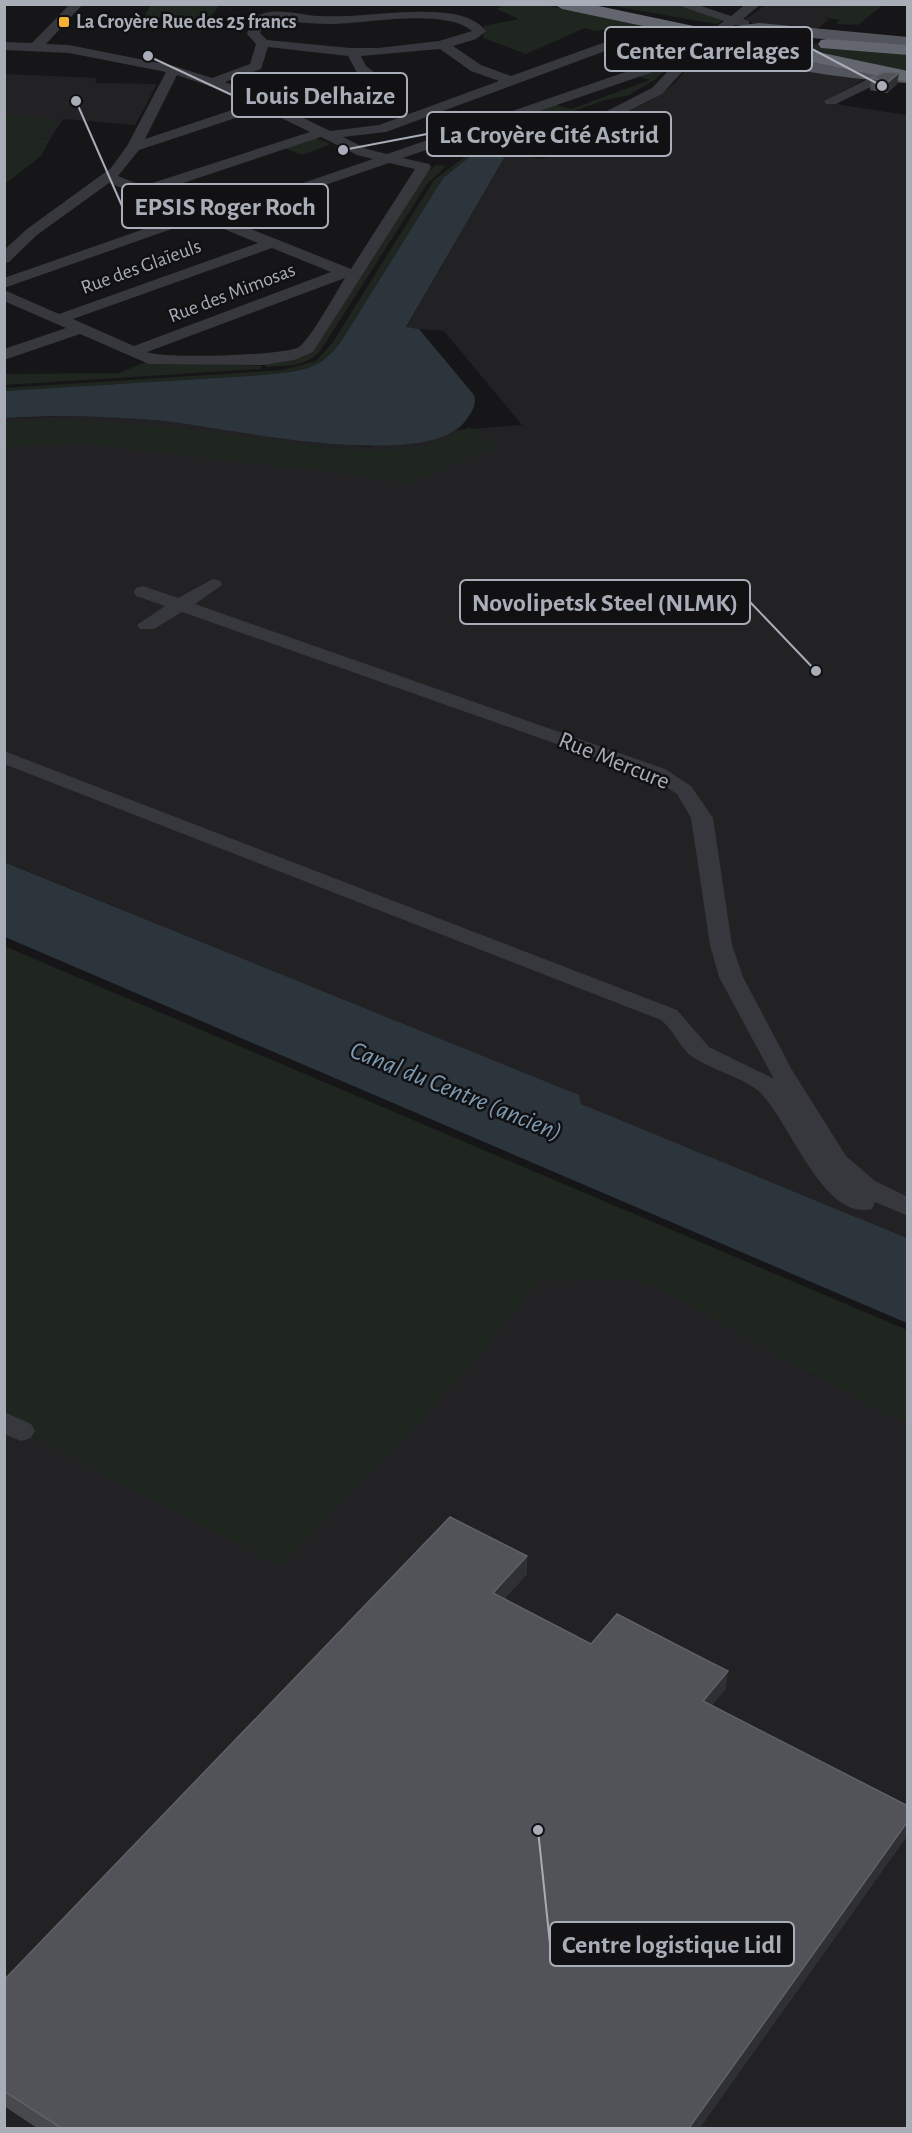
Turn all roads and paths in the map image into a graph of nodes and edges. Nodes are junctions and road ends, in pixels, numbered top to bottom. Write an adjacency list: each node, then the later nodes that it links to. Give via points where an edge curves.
1 (77, 4): 18 (street)
2 (451, 4): 8 (street)
3 (562, 4): 10 (highway)
4 (595, 4): 10 (highway)
5 (680, 4): 9 (street)
6 (754, 4): 9 (street)
7 (270, 10): 8 (street, via 333,20); 15 (street, via 258,20 253,34)
8 (436, 16): 16 (street, via 471,22 480,32 469,40)
9 (733, 20): 11 (street); 13 (street)
10 (685, 25): 19 (highway, via 801,41); 25 (highway, via 832,63)
11 (770, 29): 14 (main road); 22 (main road, via 742,29 724,39 732,48)
12 (644, 36): 13 (street); 21 (street, via 658,40); 26 (street)
13 (704, 42): 21 (street, via 678,45); 22 (street); 32 (street, via 670,80 640,101)
14 (908, 42)
15 (263, 43): 20 (street); 27 (street, via 256,66)
16 (443, 45): 20 (street); 26 (street, via 470,65)
17 (4, 46): 18 (street)
18 (37, 46): 23 (street, via 114,56)
19 (908, 48)
20 (352, 52): 29 (street, via 361,68 375,80)
21 (667, 53): 33 (street, via 645,70)
22 (758, 56): 24 (main road)
23 (174, 70): 27 (street); 31 (street)
24 (882, 76): 25 (main road); 28 (street)
25 (908, 77)
26 (509, 80): 30 (street, via 381,129)
27 (213, 82): 29 (street)
28 (831, 101)
29 (268, 106): 30 (street); 31 (street)
30 (323, 134): 33 (street); 35 (street)
31 (134, 147): 34 (street)
32 (517, 149)
33 (386, 158): 36 (street); 39 (street, via 424,167)
34 (109, 178): 35 (street); 38 (street, via 32,232)
35 (142, 191): 36 (street)
36 (206, 217): 37 (street); 40 (street)
37 (272, 243): 39 (street); 42 (street, Rue des Glaïeuls)
38 (4, 260)
39 (350, 274): 44 (street, Rue des Mimosas); 44 (street, via 307,349 288,357 162,361)
40 (4, 283)
41 (4, 295): 42 (street)
42 (59, 319): 43 (street)
43 (80, 328): 44 (street); 45 (street)
44 (134, 352)
45 (4, 355)
46 (213, 585): 48 (street)
47 (143, 592): 48 (street, Rue Mercure)
48 (180, 605): 49 (street); 52 (street, Rue Mercure, via 658,773 676,784 692,799 702,818 721,945 731,977 780,1070)
49 (147, 625)
50 (4, 757): 51 (street, via 669,1015 701,1052)
51 (743, 1073): 52 (street); 54 (street, via 782,1101 822,1169 834,1182 854,1198)
52 (803, 1103): 53 (street, Rue Mercure, via 837,1161 853,1177)
53 (908, 1208)
54 (908, 1222)

